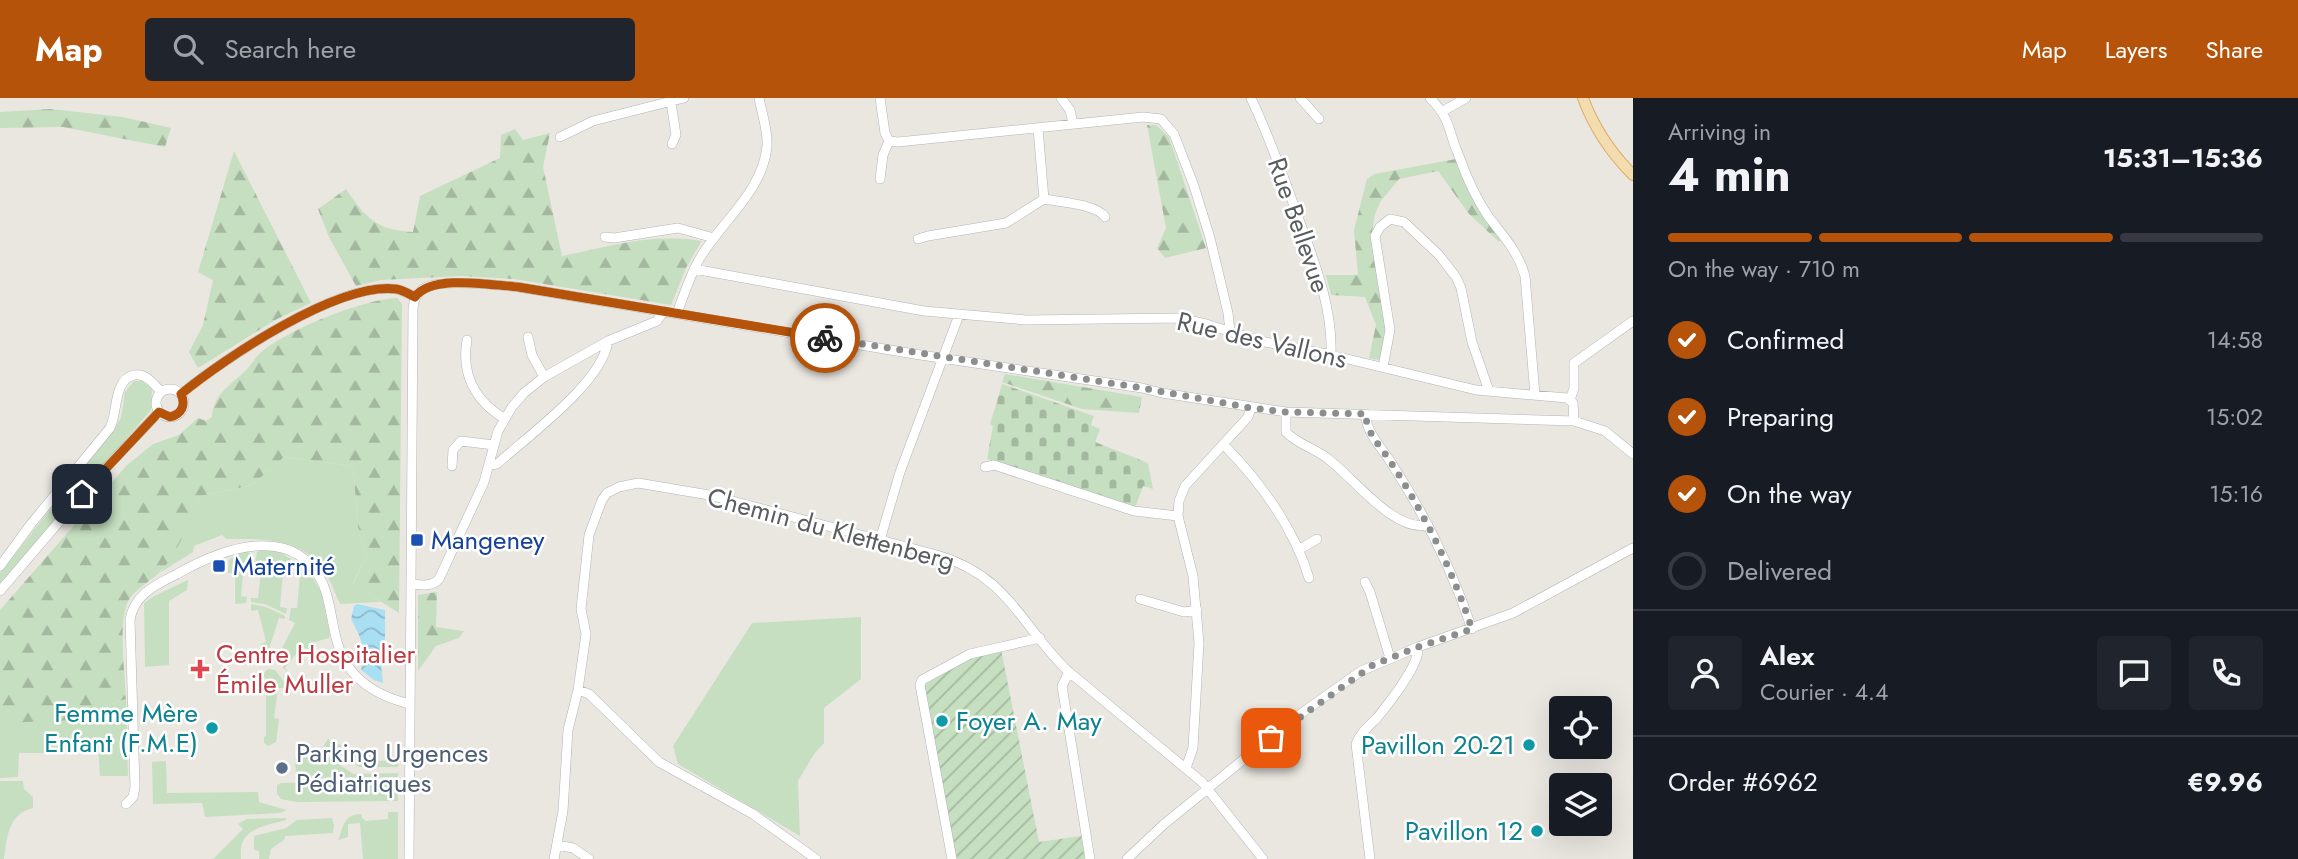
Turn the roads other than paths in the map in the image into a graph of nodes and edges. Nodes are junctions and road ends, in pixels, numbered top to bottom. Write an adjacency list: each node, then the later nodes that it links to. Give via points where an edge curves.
1 (684, 98): 10 (street)
2 (759, 98): 23 (street, via 767,145 762,167)
3 (880, 98): 16 (street)
4 (1061, 98): 13 (street)
5 (1251, 98): 35 (street, Rue Bellevue, via 1315,265 1326,304)
6 (1300, 98): 12 (street)
7 (1430, 98): 11 (street)
8 (1466, 98): 11 (street)
9 (1583, 98): 18 (main road, via 1607,146)
10 (671, 102): 15 (street, via 593,121); 17 (street, via 676,135)
11 (1443, 111): 42 (street, via 1458,156 1487,215 1521,263)
12 (1319, 119)
13 (1073, 124): 14 (street); 31 (street, via 1156,117 1169,126 1210,238)
14 (1038, 129): 16 (street); 20 (street)
15 (560, 137)
16 (888, 141): 19 (street)
17 (672, 144)
18 (1633, 175)
19 (880, 179)
20 (1044, 199): 21 (street, via 1094,208); 24 (street, via 1006,223)
21 (1105, 217)
22 (605, 237): 23 (street, via 678,228)
23 (714, 238): 25 (street)
24 (918, 239)
25 (694, 269): 28 (street); 29 (street, Rue des Vallons)
26 (415, 297): 27 (street, via 426,287 484,284); 41 (street, via 387,289 339,299 276,330); 65 (street)
27 (664, 311): 28 (street); 34 (street, via 657,321)
28 (677, 313): 36 (street)
29 (959, 315): 31 (street, Rue des Vallons, via 1026,320 1179,318); 36 (street)
30 (1633, 321): 43 (street, via 1574,362)
31 (1230, 331): 35 (street, Rue des Vallons)
32 (528, 337): 38 (street)
33 (467, 340): 48 (street, via 464,358 471,383 482,401)
34 (607, 341): 38 (street); 53 (street, via 606,352 583,387 498,464)
35 (1331, 355): 37 (street, Rue des Vallons)
36 (942, 357): 44 (street); 59 (street)
37 (1382, 367): 39 (street, Rue des Vallons); 39 (street, via 1390,330 1375,236 1390,219 1404,222 1456,277)
38 (544, 377): 48 (street, via 524,393)
39 (1489, 391): 42 (street, Rue des Vallons)
40 (160, 392): 41 (street, via 171,389); 45 (street); 62 (street, via 139,374 123,381 110,428)
41 (181, 394): 45 (street, via 184,405 177,415)
42 (1535, 395): 43 (street, Rue des Vallons)
43 (1570, 400): 49 (street)
44 (1251, 408): 46 (street); 51 (street)
45 (159, 412): 66 (street)
46 (1286, 412): 47 (street); 57 (street, via 1286,432 1295,440 1341,468 1385,510 1413,525)
47 (1366, 414): 49 (street); 57 (street, via 1370,430)
48 (505, 419): 50 (street)
49 (1574, 421): 52 (street, via 1605,431)
50 (494, 445): 53 (street); 54 (street, via 461,441 453,450)
51 (1224, 445): 56 (street, via 1185,486); 61 (street, via 1251,475)
52 (1633, 454)
53 (490, 465): 65 (street, via 439,579 435,584)
54 (452, 466)
55 (985, 467): 56 (street, via 995,465 1134,512)
56 (1178, 516): 68 (street)
57 (1428, 525): 69 (street)
58 (1317, 539): 61 (street)
59 (880, 540): 70 (street, Chemin du Klettenberg, via 966,566 999,588); 74 (street, Chemin du Klettenberg, via 713,496 638,483 619,487 602,500 589,535 581,608 586,634)
60 (1633, 548): 69 (street, via 1513,613)
61 (1300, 549): 63 (street)
62 (0, 566)
63 (1309, 578)
64 (1365, 582): 72 (street)
65 (411, 584): 75 (street)
66 (0, 591)
67 (1140, 599): 68 (street, via 1184,612)
68 (1197, 611): 76 (street, via 1193,748)
69 (1472, 629): 71 (street)
70 (1040, 638): 73 (street, Chemin du Klettenberg); 84 (street, via 970,654 920,685)
71 (1418, 647): 72 (street); 88 (street, via 1408,675 1356,744)
72 (1390, 658): 77 (street, via 1361,671 1292,720)
73 (1069, 672): 76 (street, Chemin du Klettenberg); 85 (street, via 1062,686)
74 (578, 690): 79 (street, Chemin du Klettenberg, via 568,730); 83 (street, via 589,694 659,762 753,814)
75 (410, 704): 78 (street, via 370,689 356,677 340,651 322,583 305,561 269,545 226,551 155,586 134,605 130,620 135,776 133,797); 80 (street)
76 (1186, 768): 77 (street, Chemin du Klettenberg)
77 (1206, 790): 86 (street); 87 (street, Chemin du Klettenberg)
78 (126, 804)
79 (558, 845): 81 (street, Chemin du Klettenberg); 82 (street)
80 (409, 859)
81 (554, 859)
82 (589, 859)
83 (816, 859)
84 (952, 859)
85 (1090, 859)
86 (1127, 859)
87 (1263, 859)
88 (1370, 859)

